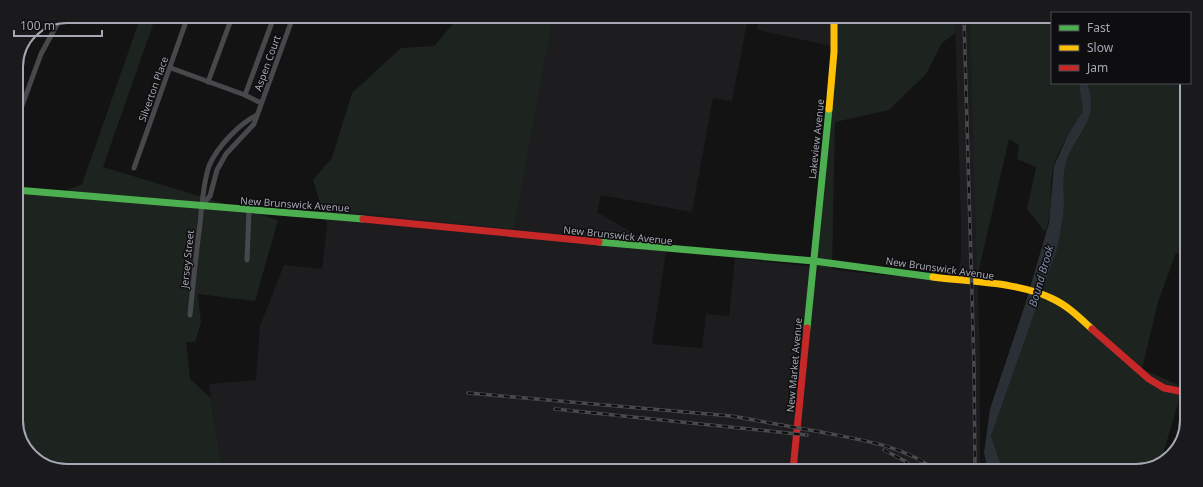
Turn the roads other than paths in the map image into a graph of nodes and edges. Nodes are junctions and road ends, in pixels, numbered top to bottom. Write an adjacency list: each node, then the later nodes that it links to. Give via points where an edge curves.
1 (186, 23): 7 (street, Silverton Place)
2 (230, 23): 8 (street)
3 (272, 23): 9 (street)
4 (291, 23): 11 (street, Aspen Court)
5 (834, 23): 18 (street, Lakeview Avenue, via 834,52)
6 (57, 24): 10 (street, via 41,54)
7 (171, 68): 8 (street); 13 (street, Silverton Place)
8 (208, 82): 9 (street)
9 (245, 95): 11 (street)
10 (23, 103)
11 (261, 103): 12 (street, Aspen Court)
12 (257, 115): 15 (street, Aspen Court, via 250,129 226,154 217,170 210,196); 15 (street, via 249,119 216,154 206,178)
13 (134, 168)
14 (23, 191): 15 (street, New Brunswick Avenue)
15 (202, 206): 16 (street, New Brunswick Avenue); 19 (street, Jersey Street)
16 (249, 211): 17 (street); 18 (street, New Brunswick Avenue, via 341,217)
17 (247, 260)
18 (814, 261): 20 (street, New Brunswick Avenue, via 1021,288 1053,299 1070,310 1149,379 1164,388); 21 (street, New Market Avenue)
19 (190, 315)
20 (1180, 391)
21 (794, 464)

